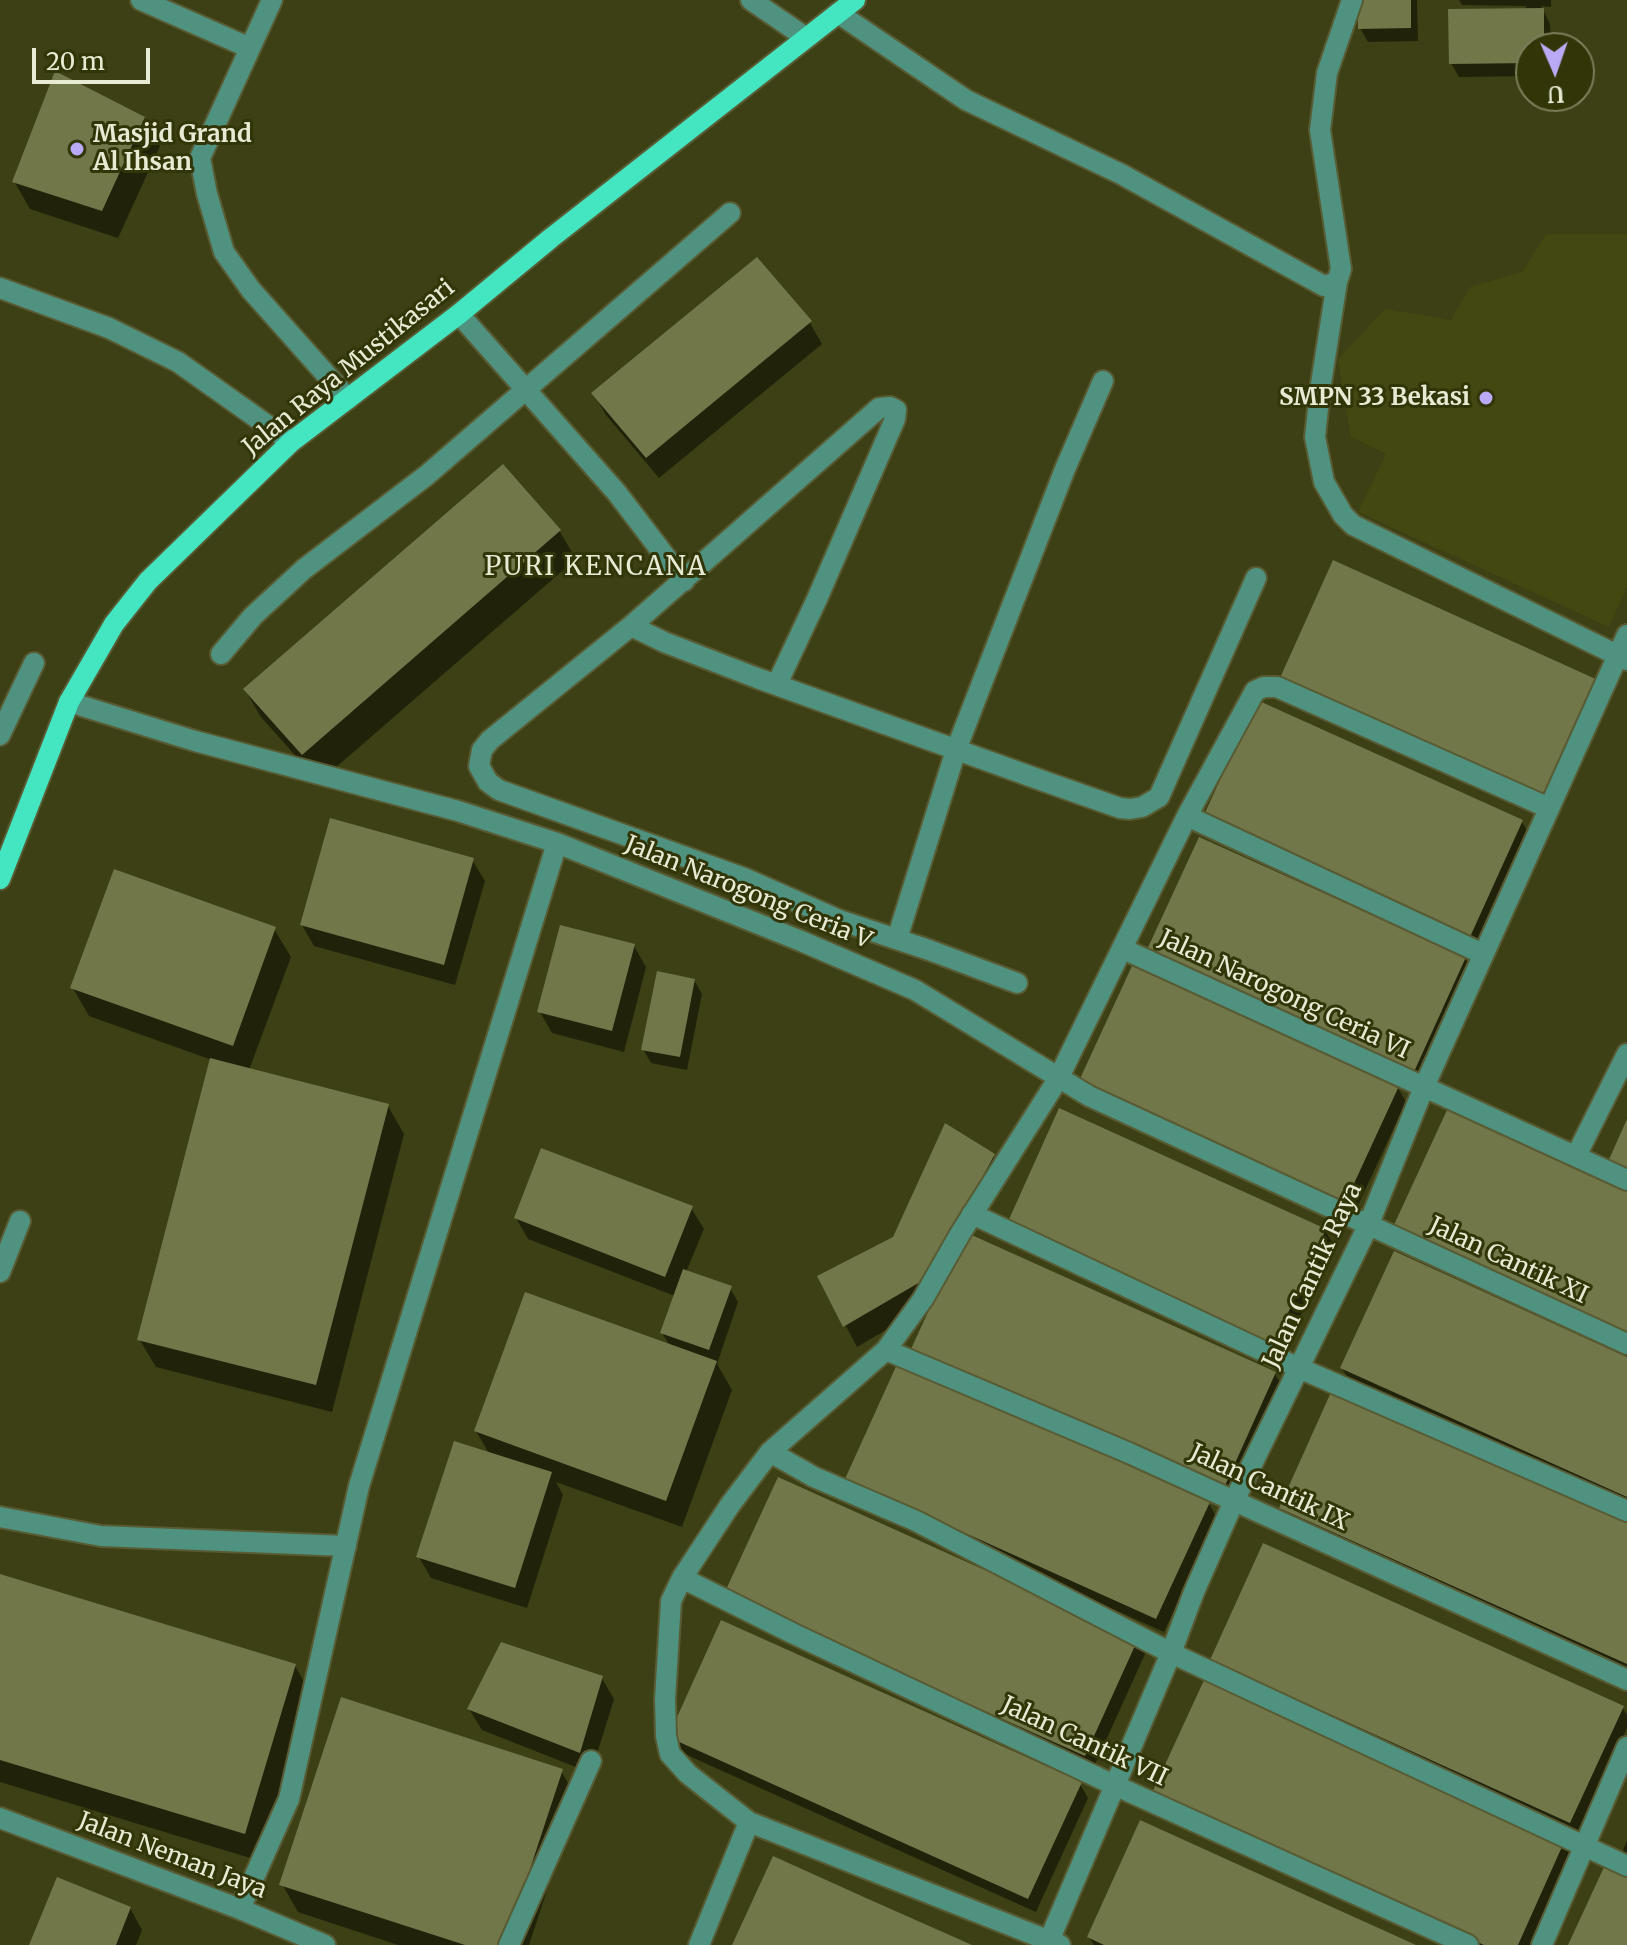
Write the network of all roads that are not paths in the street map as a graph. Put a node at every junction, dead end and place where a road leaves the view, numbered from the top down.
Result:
1 (141, 0) edge
2 (272, 0) edge
3 (751, 0) edge
4 (855, 0) edge
5 (1352, 0) edge
6 (838, 13) junction
7 (805, 37) junction
8 (250, 48) junction
9 (730, 213) dead end
10 (1337, 282) junction
11 (0, 288) edge
12 (459, 314) junction
13 (1103, 381) dead end
14 (525, 390) junction
15 (348, 399) junction
16 (291, 442) junction
17 (1256, 578) dead end
18 (684, 581) junction
19 (631, 626) junction
20 (1627, 635) edge
21 (221, 654) dead end
22 (1622, 658) edge
23 (34, 663) dead end
24 (777, 684) junction
25 (69, 702) junction
26 (0, 735) edge
27 (956, 750) junction
28 (1549, 808) junction
29 (1187, 816) junction
30 (557, 843) junction
31 (0, 879) edge
32 (897, 939) junction
33 (1123, 949) junction
34 (1483, 954) junction
35 (1017, 983) dead end
36 (1627, 1054) edge
37 (1058, 1079) junction
38 (1424, 1087) junction
39 (1576, 1156) junction
40 (1627, 1180) edge
41 (972, 1214) junction
42 (20, 1221) dead end
43 (1368, 1226) junction
44 (0, 1272) edge
45 (1627, 1344) edge
46 (886, 1350) junction
47 (1299, 1368) junction
48 (770, 1452) junction
49 (1234, 1501) junction
50 (1627, 1511) edge
51 (0, 1517) edge
52 (346, 1546) junction
53 (682, 1578) junction
54 (1171, 1653) junction
55 (1627, 1680) edge
56 (1627, 1747) edge
57 (591, 1761) dead end
58 (1114, 1785) junction
59 (0, 1818) edge
60 (749, 1822) junction
61 (1586, 1847) junction
62 (1627, 1866) edge
63 (240, 1909) junction
64 (1054, 1943) edge
65 (325, 1945) edge
66 (509, 1945) edge
67 (699, 1945) edge
68 (1468, 1945) edge
69 (1542, 1945) edge

1 - 8 street
2 - 8 street
3 - 7 street
4 - 6 main road, Jalan Raya Mustikasari
5 - 10 street
6 - 7 main road, Jalan Raya Mustikasari
6 - 10 street
7 - 12 main road, Jalan Raya Mustikasari
8 - 15 street
9 - 14 street
10 - 22 street
11 - 16 street
12 - 14 street
12 - 15 main road, Jalan Raya Mustikasari
13 - 27 street
14 - 18 street
14 - 21 street
15 - 16 main road, Jalan Raya Mustikasari
16 - 25 main road, Jalan Raya Mustikasari
17 - 27 street
18 - 19 street
18 - 24 street
19 - 24 street
19 - 32 street
20 - 22 street, Jalan Cantik Raya
22 - 28 street, Jalan Cantik Raya
23 - 26 street
24 - 27 street
25 - 30 street, Jalan Narogong Ceria V
25 - 31 main road, Jalan Raya Mustikasari
27 - 32 street
28 - 29 street
28 - 34 street, Jalan Cantik Raya
29 - 33 street
29 - 34 street
30 - 37 street, Jalan Narogong Ceria V
30 - 52 street
32 - 35 street
33 - 37 street
33 - 38 street, Jalan Narogong Ceria VI
34 - 38 street, Jalan Cantik Raya
36 - 39 street
37 - 41 street
37 - 43 street, Jalan Narogong Ceria V
38 - 39 street, Jalan Narogong Ceria VI
38 - 43 street, Jalan Cantik Raya
39 - 40 street, Jalan Narogong Ceria VI
41 - 46 street
41 - 47 street
42 - 44 street
43 - 45 street, Jalan Cantik XI
43 - 47 street, Jalan Cantik Raya
46 - 48 street
46 - 49 street, Jalan Cantik IX
47 - 49 street, Jalan Cantik Raya
47 - 50 street
48 - 53 street
48 - 54 street
49 - 54 street, Jalan Cantik Raya
49 - 55 street, Jalan Cantik IX
51 - 52 street
52 - 63 street
53 - 58 street, Jalan Cantik VII
53 - 60 street
54 - 58 street, Jalan Cantik Raya
54 - 61 street
56 - 61 street
57 - 66 street
58 - 64 street, Jalan Cantik Raya
58 - 68 street, Jalan Cantik VII
59 - 63 street, Jalan Neman Jaya
60 - 64 street
60 - 67 street
61 - 62 street
61 - 69 street
63 - 65 street, Jalan Neman Jaya

